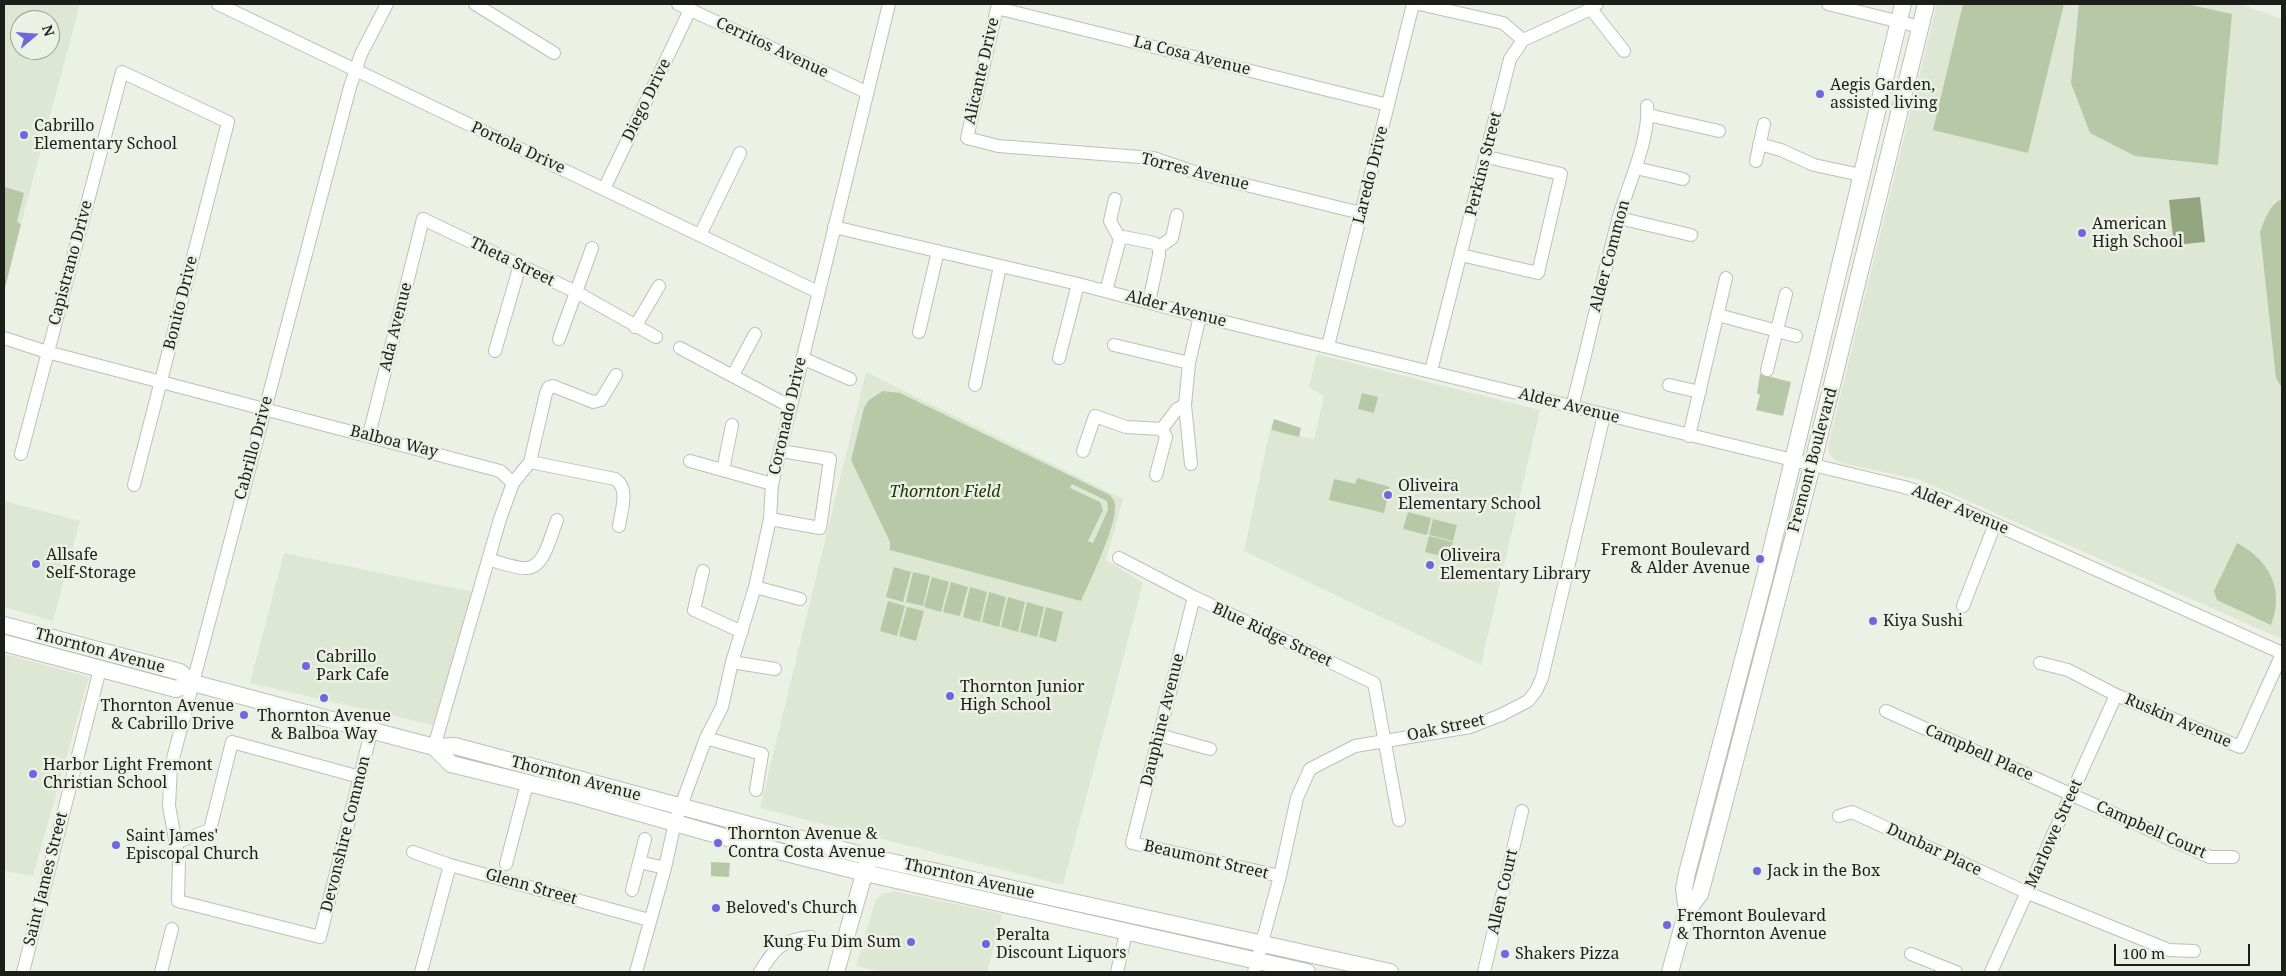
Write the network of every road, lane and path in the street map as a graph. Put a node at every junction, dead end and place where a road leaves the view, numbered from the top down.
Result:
1 (218, 4) edge
2 (387, 4) edge
3 (475, 4) edge
4 (889, 4) edge
5 (1413, 4) edge
6 (1419, 4) edge
7 (1828, 4) edge
8 (1903, 4) edge
9 (1926, 4) edge
10 (998, 6) edge
11 (1594, 6) edge
12 (684, 7) edge
13 (1899, 21) junction
14 (1920, 27) junction
15 (1523, 40) junction
16 (1624, 51) dead end
17 (554, 53) dead end
18 (355, 70) junction
19 (122, 72) joint
20 (866, 92) junction
21 (1388, 105) junction
22 (1764, 124) dead end
23 (1719, 132) dead end
24 (967, 138) joint
25 (1760, 144) junction
26 (740, 153) dead end
27 (1487, 156) junction
28 (1756, 161) dead end
29 (1636, 168) junction
30 (1861, 175) junction
31 (1683, 179) dead end
32 (604, 189) junction
33 (1115, 199) dead end
34 (1361, 213) junction
35 (1177, 215) dead end
36 (1618, 218) junction
37 (423, 219) joint
38 (834, 227) junction
39 (1691, 235) dead end
40 (700, 236) junction
41 (1120, 239) junction
42 (592, 248) dead end
43 (1158, 248) junction
44 (938, 251) junction
45 (1461, 255) junction
46 (520, 266) junction
47 (1000, 266) junction
48 (1726, 278) dead end
49 (1078, 284) junction
50 (658, 286) dead end
51 (1106, 291) junction
52 (576, 292) junction
53 (818, 292) junction
54 (1786, 294) dead end
55 (1149, 302) junction
56 (1718, 315) junction
57 (1200, 316) junction
58 (635, 327) junction
59 (1777, 331) junction
60 (919, 332) dead end
61 (755, 334) dead end
62 (1796, 336) dead end
63 (656, 337) dead end
64 (4, 338) edge
65 (559, 339) dead end
66 (1114, 345) dead end
67 (1328, 346) junction
68 (680, 348) dead end
69 (495, 351) dead end
70 (48, 352) junction
71 (802, 358) junction
72 (1059, 358) dead end
73 (1189, 364) junction
74 (1767, 370) dead end
75 (1431, 371) junction
76 (616, 375) dead end
77 (733, 375) junction
78 (850, 379) dead end
79 (161, 381) junction
80 (975, 385) dead end
81 (1668, 385) dead end
82 (1700, 392) junction
83 (1185, 405) junction
84 (791, 407) junction
85 (1572, 407) junction
86 (264, 410) junction
87 (1604, 415) junction
88 (732, 425) dead end
89 (1162, 429) junction
90 (369, 435) junction
91 (1689, 436) junction
92 (781, 451) junction
93 (1083, 452) dead end
94 (21, 454) dead end
95 (1792, 460) junction
96 (690, 461) dead end
97 (530, 462) junction
98 (1191, 464) dead end
99 (1812, 466) junction
100 (722, 470) junction
101 (1156, 475) dead end
102 (513, 484) junction
103 (772, 484) junction
104 (134, 485) dead end
105 (770, 519) junction
106 (557, 520) dead end
107 (1995, 524) junction
108 (619, 526) dead end
109 (1119, 558) dead end
110 (488, 560) junction
111 (703, 571) dead end
112 (755, 587) junction
113 (1194, 598) junction
114 (800, 599) dead end
115 (1963, 606) dead end
116 (4, 625) edge
117 (742, 632) junction
118 (4, 643) edge
119 (2282, 653) edge
120 (732, 662) junction
121 (2040, 663) dead end
122 (100, 669) junction
123 (776, 669) dead end
124 (193, 683) junction
125 (2116, 695) junction
126 (1886, 711) dead end
127 (371, 732) junction
128 (1159, 734) junction
129 (706, 738) junction
130 (1385, 741) junction
131 (434, 748) junction
132 (1210, 749) dead end
133 (360, 777) junction
134 (527, 784) junction
135 (756, 790) dead end
136 (2072, 795) junction
137 (680, 806) junction
138 (1522, 811) dead end
139 (1839, 816) dead end
140 (1399, 820) dead end
141 (674, 822) junction
142 (644, 840) dead end
143 (177, 842) junction
144 (1132, 843) joint
145 (413, 852) dead end
146 (869, 857) junction
147 (2233, 857) dead end
148 (639, 862) junction
149 (506, 864) dead end
150 (450, 865) junction
151 (665, 868) junction
152 (864, 874) junction
153 (1280, 876) junction
154 (632, 890) dead end
155 (2028, 893) junction
156 (178, 901) joint
157 (1687, 911) junction
158 (649, 920) junction
159 (172, 929) dead end
160 (1126, 933) junction
161 (811, 937) dead end
162 (1263, 944) junction
163 (2194, 951) dead end
164 (1911, 954) dead end
165 (1255, 967) edge
166 (23, 972) edge
167 (161, 972) edge
168 (421, 972) edge
169 (636, 972) edge
170 (760, 972) edge
171 (836, 972) edge
172 (1117, 972) edge
173 (1307, 972) edge
174 (1390, 972) edge
175 (1484, 972) edge
176 (1670, 972) edge
177 (1956, 972) edge
178 (1991, 972) edge

1 - 18 street, Portola Drive
2 - 18 street, Cabrillo Drive
3 - 17 street
4 - 20 street, Coronado Drive
5 - 21 street, Laredo Drive
6 - 15 street
7 - 13 street
8 - 13 main road, Fremont Boulevard
9 - 14 main road, Fremont Boulevard
10 - 21 street, La Cosa Avenue
10 - 24 street, Alicante Drive
11 - 15 street
11 - 16 street
12 - 20 street, Cerritos Avenue
12 - 32 street, Diego Drive
13 - 14 street
13 - 30 main road, Fremont Boulevard
14 - 99 main road, Fremont Boulevard
15 - 27 street, Perkins Street
18 - 32 street, Portola Drive
18 - 86 street, Cabrillo Drive
19 - 70 street, Capistrano Drive
19 - 79 street, Bonito Drive
20 - 38 street, Coronado Drive
21 - 34 street, Laredo Drive
22 - 25 street
23 - 29 street, Alder Common
24 - 34 street, Torres Avenue
25 - 28 street
25 - 30 street
26 - 40 street
27 - 45 street, Perkins Street
27 - 45 street
29 - 31 street
29 - 36 street, Alder Common
30 - 95 main road, Fremont Boulevard
32 - 40 street, Portola Drive
33 - 41 street
34 - 67 street, Laredo Drive
35 - 43 street
36 - 39 street
36 - 85 street, Alder Common
37 - 46 street, Theta Street
37 - 90 street, Ada Avenue
38 - 44 street, Alder Avenue
38 - 53 street, Coronado Drive
40 - 53 street, Portola Drive
41 - 43 street
41 - 51 street
42 - 52 street
43 - 55 street
44 - 47 street, Alder Avenue
44 - 60 street
45 - 75 street, Perkins Street
46 - 52 street, Theta Street
46 - 69 street
47 - 49 street, Alder Avenue
47 - 80 street
48 - 56 street
49 - 51 street, Alder Avenue
49 - 72 street
50 - 58 street
51 - 55 street, Alder Avenue
52 - 58 street, Theta Street
52 - 65 street
53 - 71 street, Coronado Drive
54 - 59 street
55 - 57 street, Alder Avenue
56 - 59 street
56 - 82 street
57 - 67 street, Alder Avenue
57 - 73 street
58 - 63 street, Theta Street
59 - 62 street
59 - 74 street
61 - 77 street
64 - 70 street, Balboa Way
66 - 73 street
67 - 75 street, Alder Avenue
68 - 77 street
70 - 79 street, Balboa Way
70 - 94 street, Capistrano Drive
71 - 78 street
71 - 84 street, Coronado Drive
73 - 83 street
75 - 85 street, Alder Avenue
76 - 97 street
77 - 84 street
79 - 86 street, Balboa Way
79 - 104 street, Bonito Drive
81 - 82 street
82 - 91 street
83 - 89 street
83 - 98 street
84 - 92 street, Coronado Drive
85 - 87 street, Alder Avenue
86 - 90 street, Balboa Way
86 - 124 street, Cabrillo Drive
87 - 91 street, Alder Avenue
87 - 130 street, Oak Street
88 - 100 street
89 - 93 street
89 - 101 street
90 - 102 street, Balboa Way
91 - 95 street, Alder Avenue
92 - 103 street, Coronado Drive
92 - 105 street
95 - 99 street, Alder Avenue
95 - 157 main road, Fremont Boulevard
96 - 100 street
97 - 102 street
97 - 108 street
99 - 107 street, Alder Avenue
99 - 157 main road, Fremont Boulevard
100 - 103 street
102 - 110 street
103 - 105 street, Coronado Drive
105 - 112 street, Coronado Drive
106 - 110 street
107 - 115 street
107 - 119 street, Alder Avenue
109 - 113 street, Blue Ridge Street
110 - 131 street
111 - 117 street
112 - 114 street
112 - 117 street, Coronado Drive
113 - 128 street, Dauphine Avenue
113 - 130 street, Blue Ridge Street
116 - 124 main road, Thornton Avenue
117 - 120 street, Coronado Drive
118 - 122 main road, Thornton Avenue
119 - 125 street, Ruskin Avenue
120 - 123 street
120 - 129 street, Coronado Drive
121 - 125 street, Ruskin Avenue
122 - 124 main road, Thornton Avenue
122 - 166 street, Saint James Street
124 - 127 main road, Thornton Avenue
124 - 143 street, Cabrillo Drive
125 - 136 street, Marlowe Street
126 - 136 street, Campbell Place
127 - 131 main road, Thornton Avenue
127 - 133 street, Devonshire Common
128 - 132 street
128 - 144 street, Dauphine Avenue
129 - 135 street
129 - 137 street, Coronado Drive
130 - 140 street
130 - 153 street, Oak Street
131 - 134 main road, Thornton Avenue
131 - 137 main road, Thornton Avenue
133 - 143 street
133 - 156 street, Devonshire Common
134 - 141 main road, Thornton Avenue
134 - 149 street
136 - 147 street, Campbell Court
136 - 155 street, Marlowe Street
137 - 141 street, Coronado Drive
137 - 146 main road, Thornton Avenue
138 - 175 street, Allen Court
139 - 155 street, Dunbar Place
141 - 151 street, Coronado Drive
141 - 152 main road, Thornton Avenue
142 - 148 street
143 - 156 street, Cabrillo Drive
144 - 153 street, Beaumont Street
145 - 150 street, Glenn Street
146 - 152 main road
146 - 162 main road, Thornton Avenue
148 - 151 street
148 - 154 street
150 - 158 street, Glenn Street
150 - 168 street
151 - 158 street, Coronado Drive
152 - 160 main road, Thornton Avenue
152 - 171 main road
153 - 162 street, Oak Street
155 - 163 street, Dunbar Place
155 - 178 street, Marlowe Street
157 - 176 main road, Fremont Boulevard
158 - 169 street, Coronado Drive
159 - 167 street
160 - 165 main road, Thornton Avenue
160 - 172 street
161 - 170 street
162 - 165 street, Oak Street
162 - 174 main road, Thornton Avenue
164 - 177 street
165 - 173 main road, Thornton Avenue

